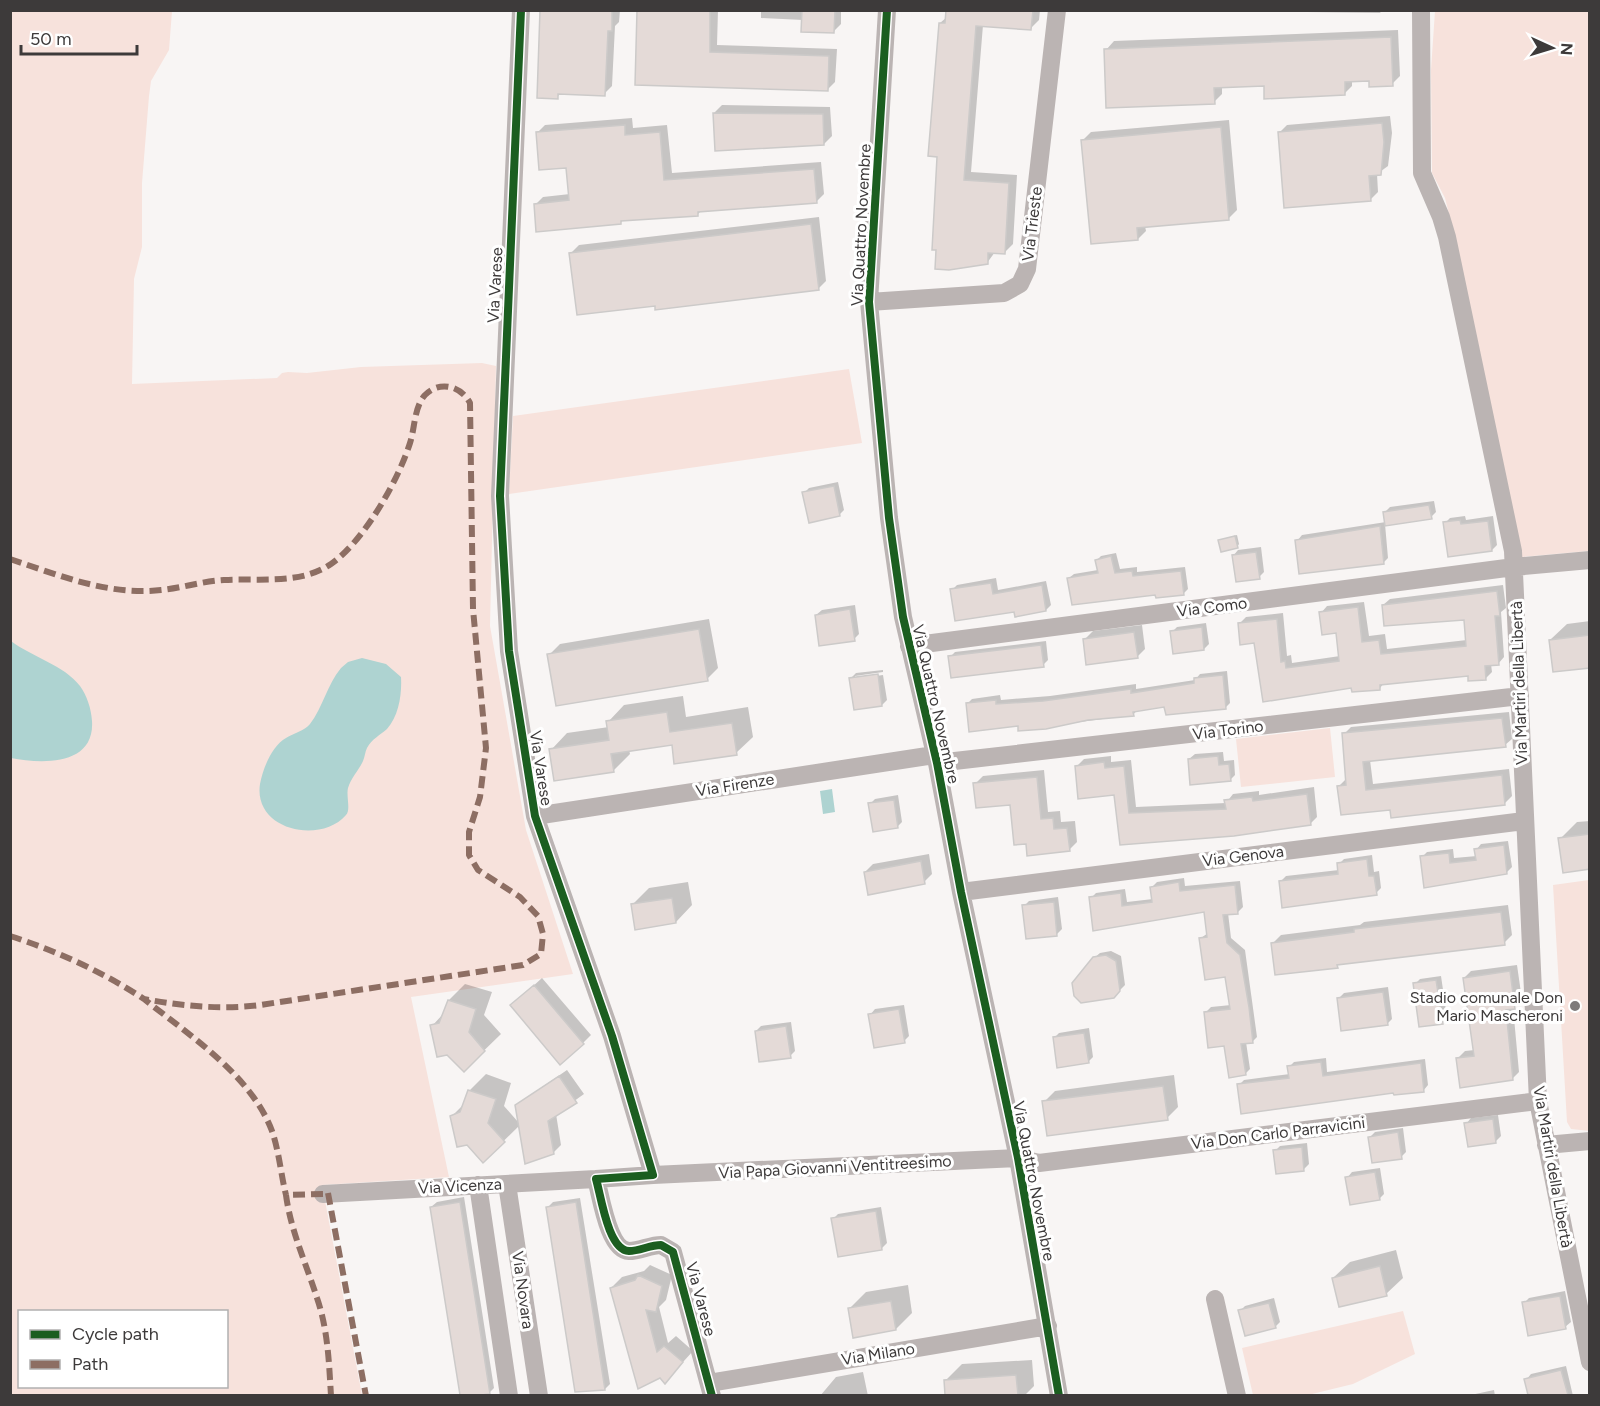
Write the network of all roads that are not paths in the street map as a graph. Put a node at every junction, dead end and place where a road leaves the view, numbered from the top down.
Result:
1 (521, 10) edge
2 (887, 10) edge
3 (1057, 10) edge
4 (1421, 10) edge
5 (869, 302) junction
6 (1590, 560) edge
7 (1514, 567) junction
8 (909, 646) junction
9 (1520, 696) junction
10 (936, 759) junction
11 (535, 816) junction
12 (1524, 820) junction
13 (961, 892) junction
14 (1538, 1101) junction
15 (1590, 1141) edge
16 (1546, 1145) junction
17 (1018, 1158) junction
18 (653, 1175) junction
19 (596, 1179) junction
20 (507, 1184) junction
21 (478, 1185) junction
22 (323, 1194) dead end
23 (1215, 1299) dead end
24 (1048, 1326) junction
25 (1590, 1362) edge
26 (710, 1389) edge
27 (509, 1395) edge
28 (539, 1395) edge
29 (1059, 1395) edge
30 (1236, 1395) edge

1 - 11 street, Via Varese
2 - 5 street, Via Quattro Novembre
3 - 5 street, Via Trieste
4 - 7 street, Via Martiri della Libertà
5 - 8 street, Via Quattro Novembre
6 - 7 street, Via Como
7 - 8 street, Via Como
7 - 9 street, Via Martiri della Libertà
8 - 10 street, Via Quattro Novembre
9 - 10 street, Via Torino
9 - 12 street, Via Martiri della Libertà
10 - 11 street, Via Firenze
10 - 13 street, Via Quattro Novembre
11 - 18 street, Via Varese
12 - 13 street, Via Genova
12 - 14 street, Via Martiri della Libertà
13 - 17 street, Via Quattro Novembre
14 - 16 street, Via Martiri della Libertà
14 - 17 street, Via Don Carlo Parravicini
15 - 16 street
16 - 25 street, Via Martiri della Libertà
17 - 18 street, Via Papa Giovanni Ventitreesimo
17 - 24 street, Via Quattro Novembre
18 - 19 street
19 - 20 street, Via Vicenza
19 - 26 street, Via Varese
20 - 21 street, Via Vicenza
20 - 28 street, Via Novara
21 - 22 street, Via Vicenza
21 - 27 street, Via Novara
23 - 30 street
24 - 26 street, Via Milano
24 - 29 street, Via Quattro Novembre

